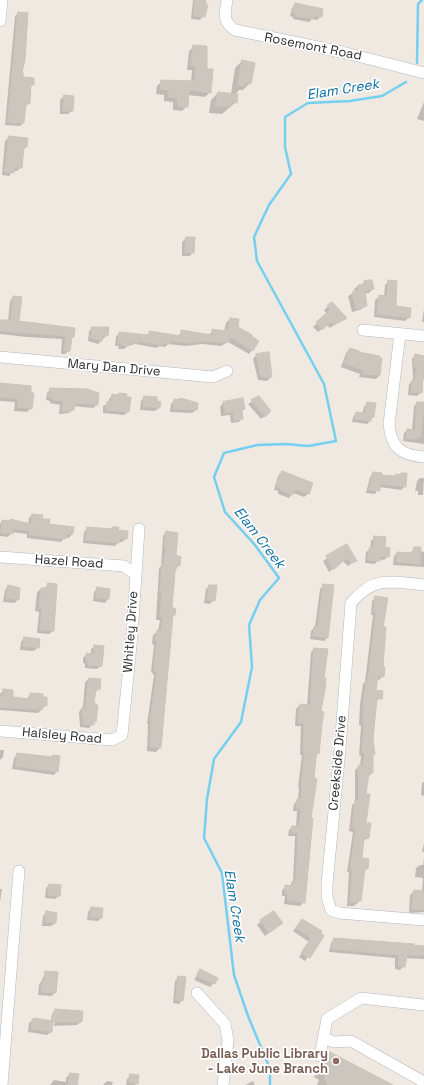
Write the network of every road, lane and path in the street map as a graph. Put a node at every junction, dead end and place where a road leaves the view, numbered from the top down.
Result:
1 (2, 0) edge
2 (227, 0) edge
3 (0, 21) edge
4 (424, 73) edge
5 (362, 330) dead end
6 (400, 334) junction
7 (424, 336) edge
8 (0, 357) edge
9 (227, 371) dead end
10 (424, 457) edge
11 (139, 529) dead end
12 (0, 557) edge
13 (135, 574) junction
14 (424, 585) edge
15 (0, 731) edge
16 (122, 735) joint
17 (19, 871) dead end
18 (424, 920) edge
19 (197, 993) dead end
20 (424, 1005) edge
21 (324, 1037) junction
22 (320, 1056) dead end
23 (424, 1082) edge
24 (2, 1085) edge
25 (223, 1085) edge

1 - 3 street
2 - 4 street, Rosemont Road
5 - 6 street
6 - 7 street
6 - 10 street
8 - 9 street, Mary Dan Drive
11 - 13 street, Whitley Drive
12 - 13 street, Hazel Road
13 - 16 street, Whitley Drive
14 - 18 street, Creekside Drive
15 - 16 street, Halsley Road
17 - 24 street
19 - 25 street
20 - 21 street
21 - 22 street
21 - 23 street

